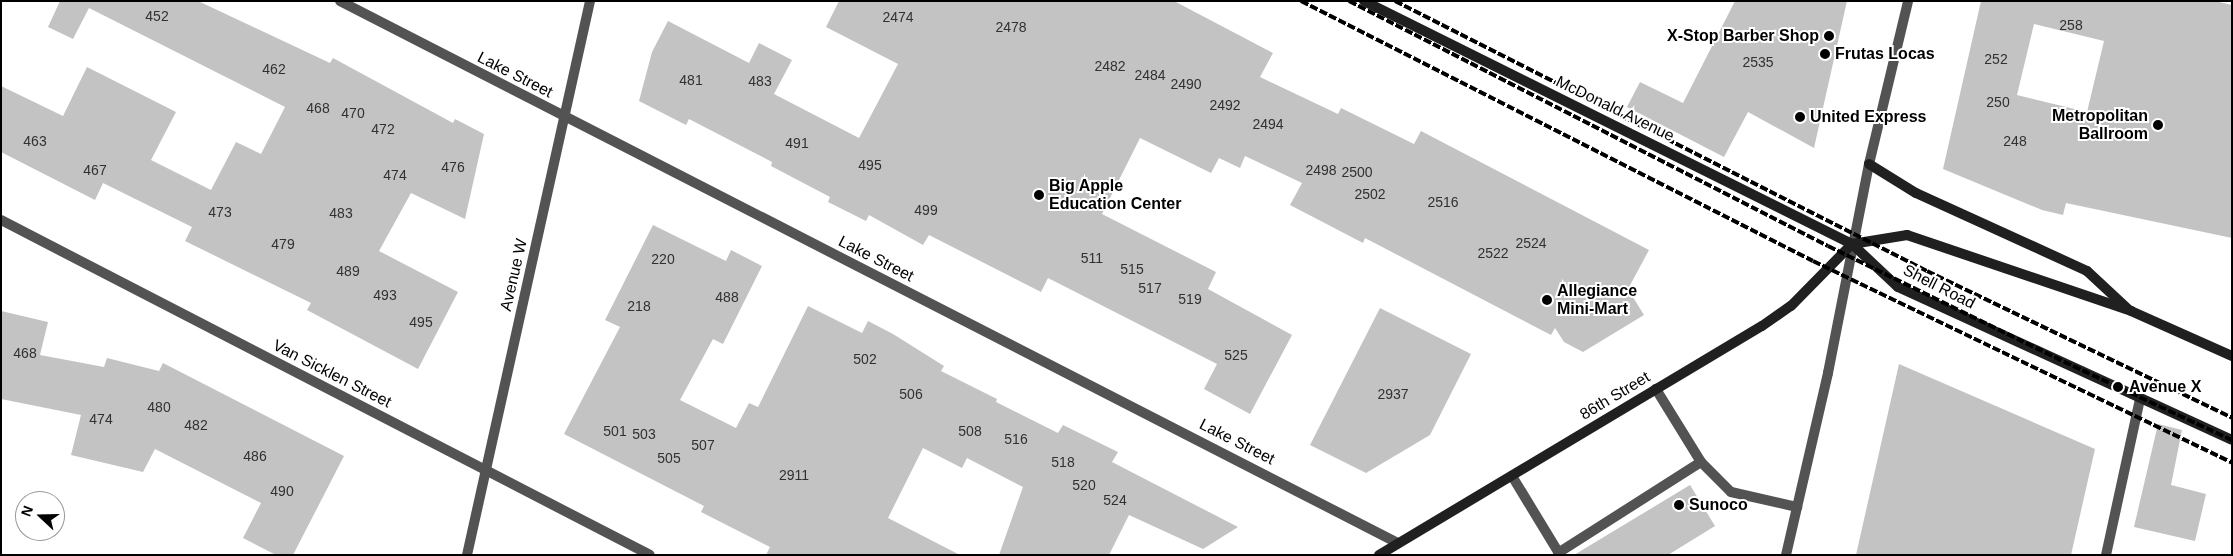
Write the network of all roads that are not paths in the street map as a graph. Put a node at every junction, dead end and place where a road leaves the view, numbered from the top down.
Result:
1 (340, 1) edge
2 (590, 1) edge
3 (1364, 1) edge
4 (1908, 1) edge
5 (564, 116) junction
6 (1869, 164) junction
7 (1, 220) edge
8 (1852, 244) junction
9 (2131, 312) junction
10 (2232, 356) edge
11 (1656, 389) junction
12 (2140, 399) junction
13 (2232, 440) edge
14 (1702, 462) junction
15 (486, 470) junction
16 (1512, 476) junction
17 (1797, 507) junction
18 (1398, 544) junction
19 (1559, 554) edge
20 (467, 555) edge
21 (650, 555) edge
22 (1379, 555) edge
23 (1786, 555) edge
24 (2106, 555) edge

1 - 5 street, Lake Street
2 - 5 street, Avenue W
3 - 8 main road, McDonald Avenue
4 - 6 street
5 - 15 street, Avenue W
5 - 18 street, Lake Street
6 - 8 street
6 - 9 main road, Shell Road
7 - 15 street, Van Sicklen Street
8 - 9 main road, Shell Road
8 - 11 main road, 86th Street
8 - 12 main road, Shell Road
8 - 17 street
9 - 10 main road, Shell Road
11 - 14 street
11 - 16 main road, 86th Street
12 - 13 main road, Shell Road
12 - 24 street
14 - 17 street
14 - 19 street
15 - 20 street, Avenue W
15 - 21 street, Van Sicklen Street
16 - 18 main road, 86th Street
16 - 19 street
17 - 23 street
18 - 22 main road, 86th Street

